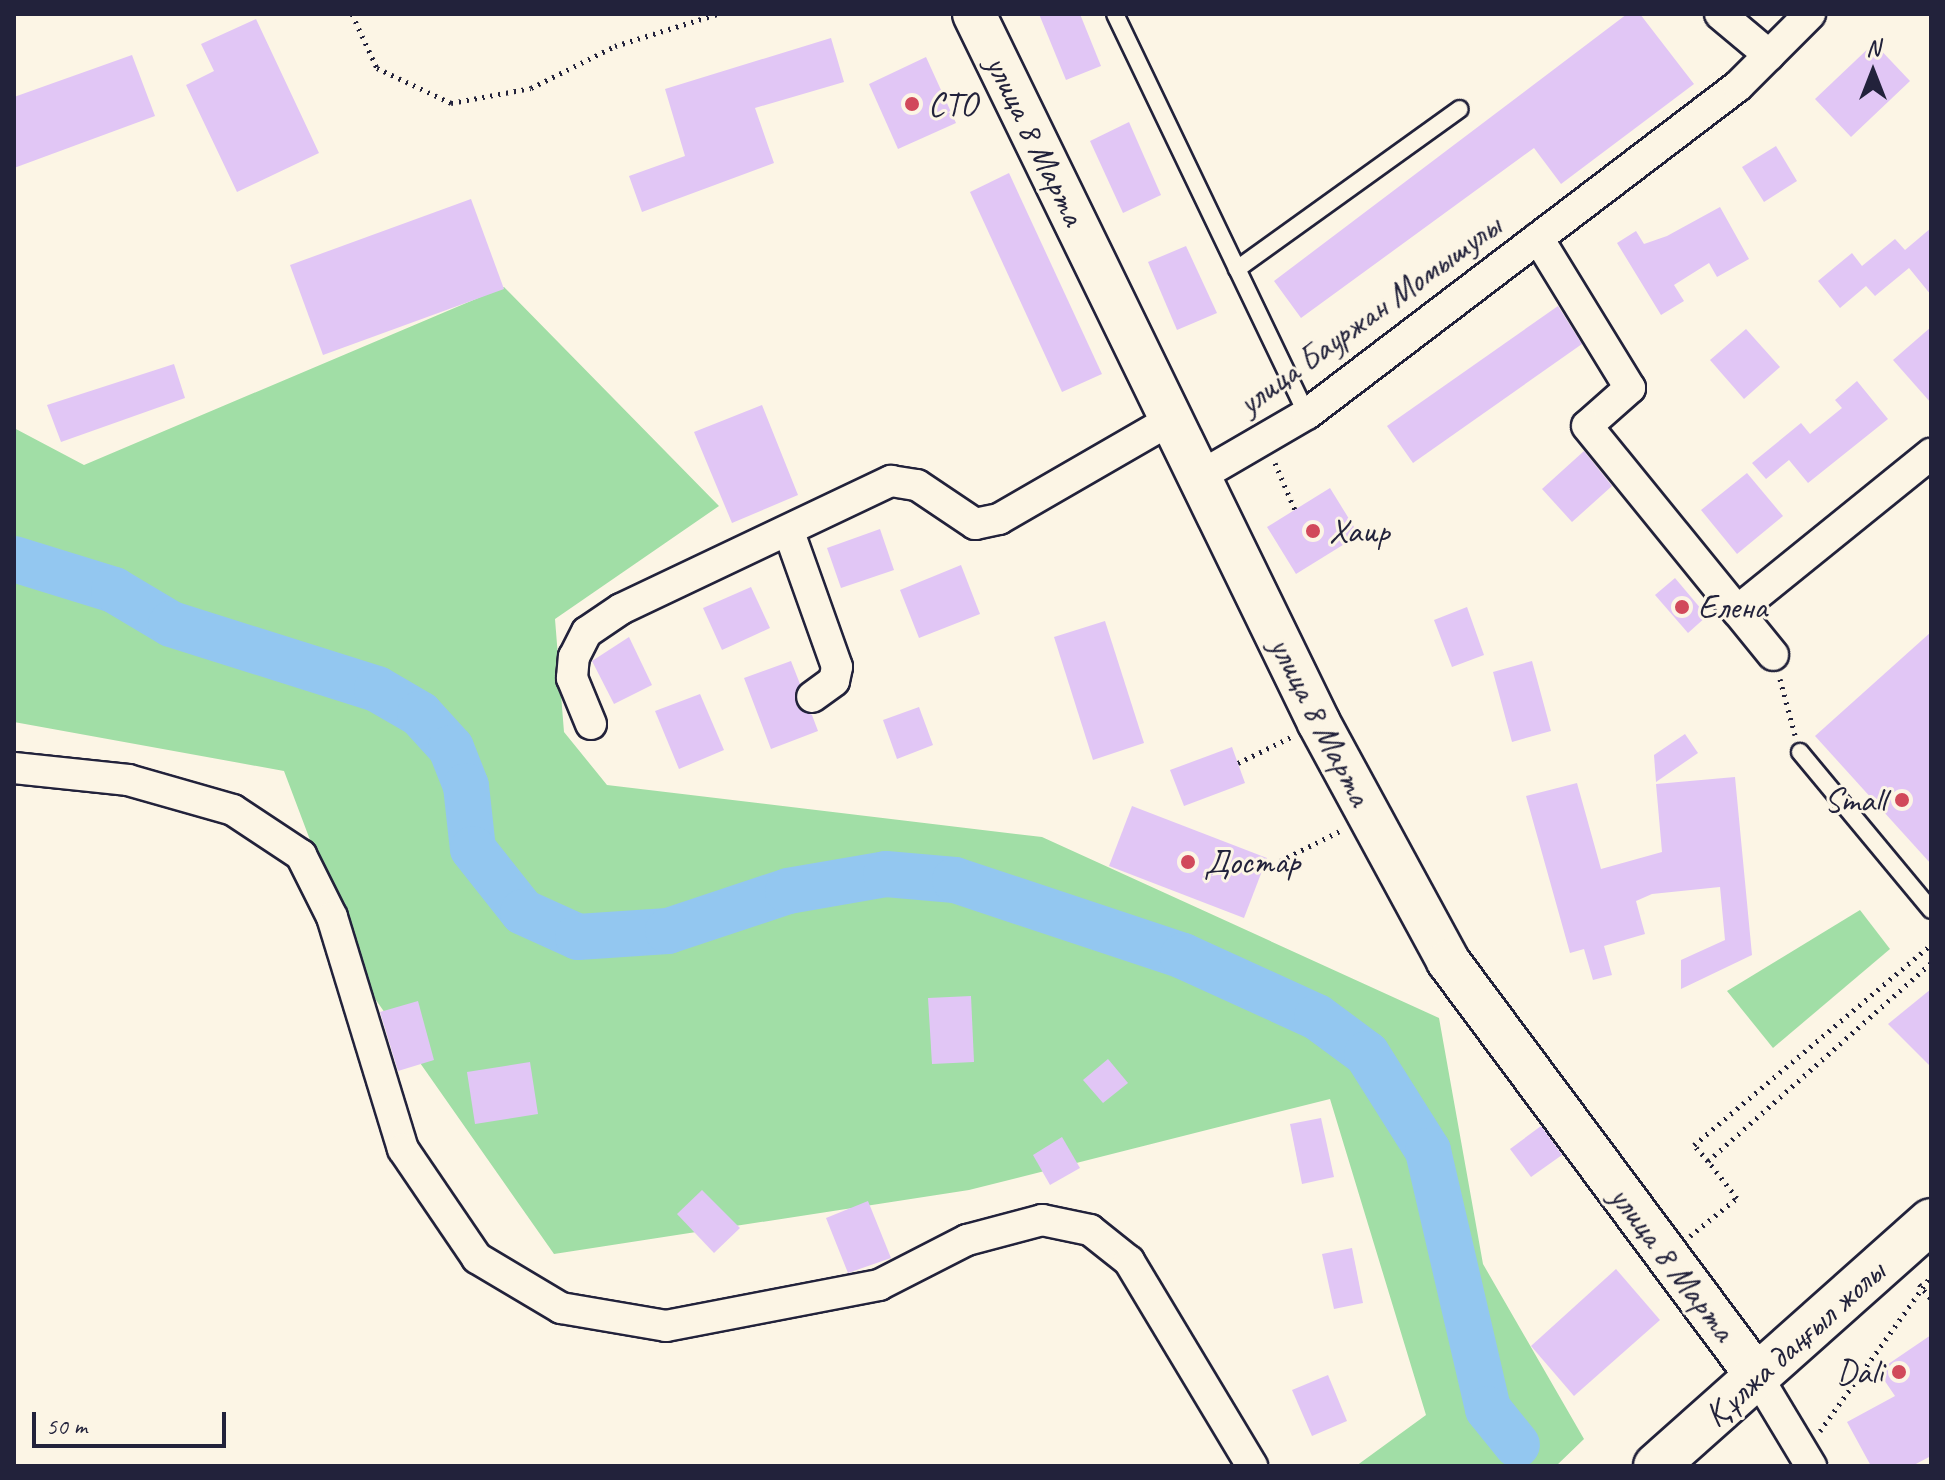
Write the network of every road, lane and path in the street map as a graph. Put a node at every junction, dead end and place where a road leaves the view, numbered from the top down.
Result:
1 (352, 14) edge
2 (717, 14) edge
3 (974, 14) edge
4 (1115, 14) edge
5 (1720, 14) edge
6 (1810, 14) edge
7 (1769, 55) junction
8 (1460, 109) dead end
9 (1538, 238) junction
10 (1237, 269) junction
11 (1307, 414) junction
12 (1174, 418) junction
13 (1264, 439) junction
14 (1931, 454) edge
15 (1202, 475) junction
16 (1295, 510) dead end
17 (789, 532) junction
18 (1737, 611) junction
19 (1773, 655) joint
20 (812, 697) dead end
21 (1319, 723) junction
22 (591, 724) dead end
23 (1800, 752) joint
24 (1238, 763) dead end
25 (14, 768) edge
26 (1370, 816) junction
27 (1280, 861) dead end
28 (1931, 910) edge
29 (1931, 945) edge
30 (1931, 963) edge
31 (1708, 1161) junction
32 (1931, 1221) edge
33 (1692, 1234) dead end
34 (1931, 1276) edge
35 (1757, 1376) junction
36 (1802, 1461) edge
37 (1252, 1466) edge
38 (1656, 1466) edge

1 - 2 path
3 - 12 street, улица 8 Марта
4 - 10 lane
5 - 7 street
6 - 7 street, улица Бауржан Момышулы
7 - 9 street, улица Бауржан Момышулы
8 - 10 lane
9 - 11 street, улица Бауржан Момышулы
9 - 18 street, улица Бауржан Момышулы
10 - 11 lane
11 - 13 street, улица Бауржан Момышулы
12 - 15 street, улица 8 Марта
12 - 17 street
13 - 15 street, улица Бауржан Момышулы
13 - 16 path
14 - 18 street
15 - 21 street, улица 8 Марта
17 - 20 street
17 - 22 street
18 - 19 street, улица Бауржан Момышулы
19 - 23 path
21 - 24 path
21 - 26 street, улица 8 Марта
23 - 28 lane
25 - 37 street
26 - 27 path
26 - 35 street, улица 8 Марта
29 - 31 path
30 - 31 path
31 - 33 path
32 - 35 main road, Құлжа даңғыл жолы
34 - 36 path
35 - 36 street
35 - 38 main road, Құлжа даңғыл жолы

